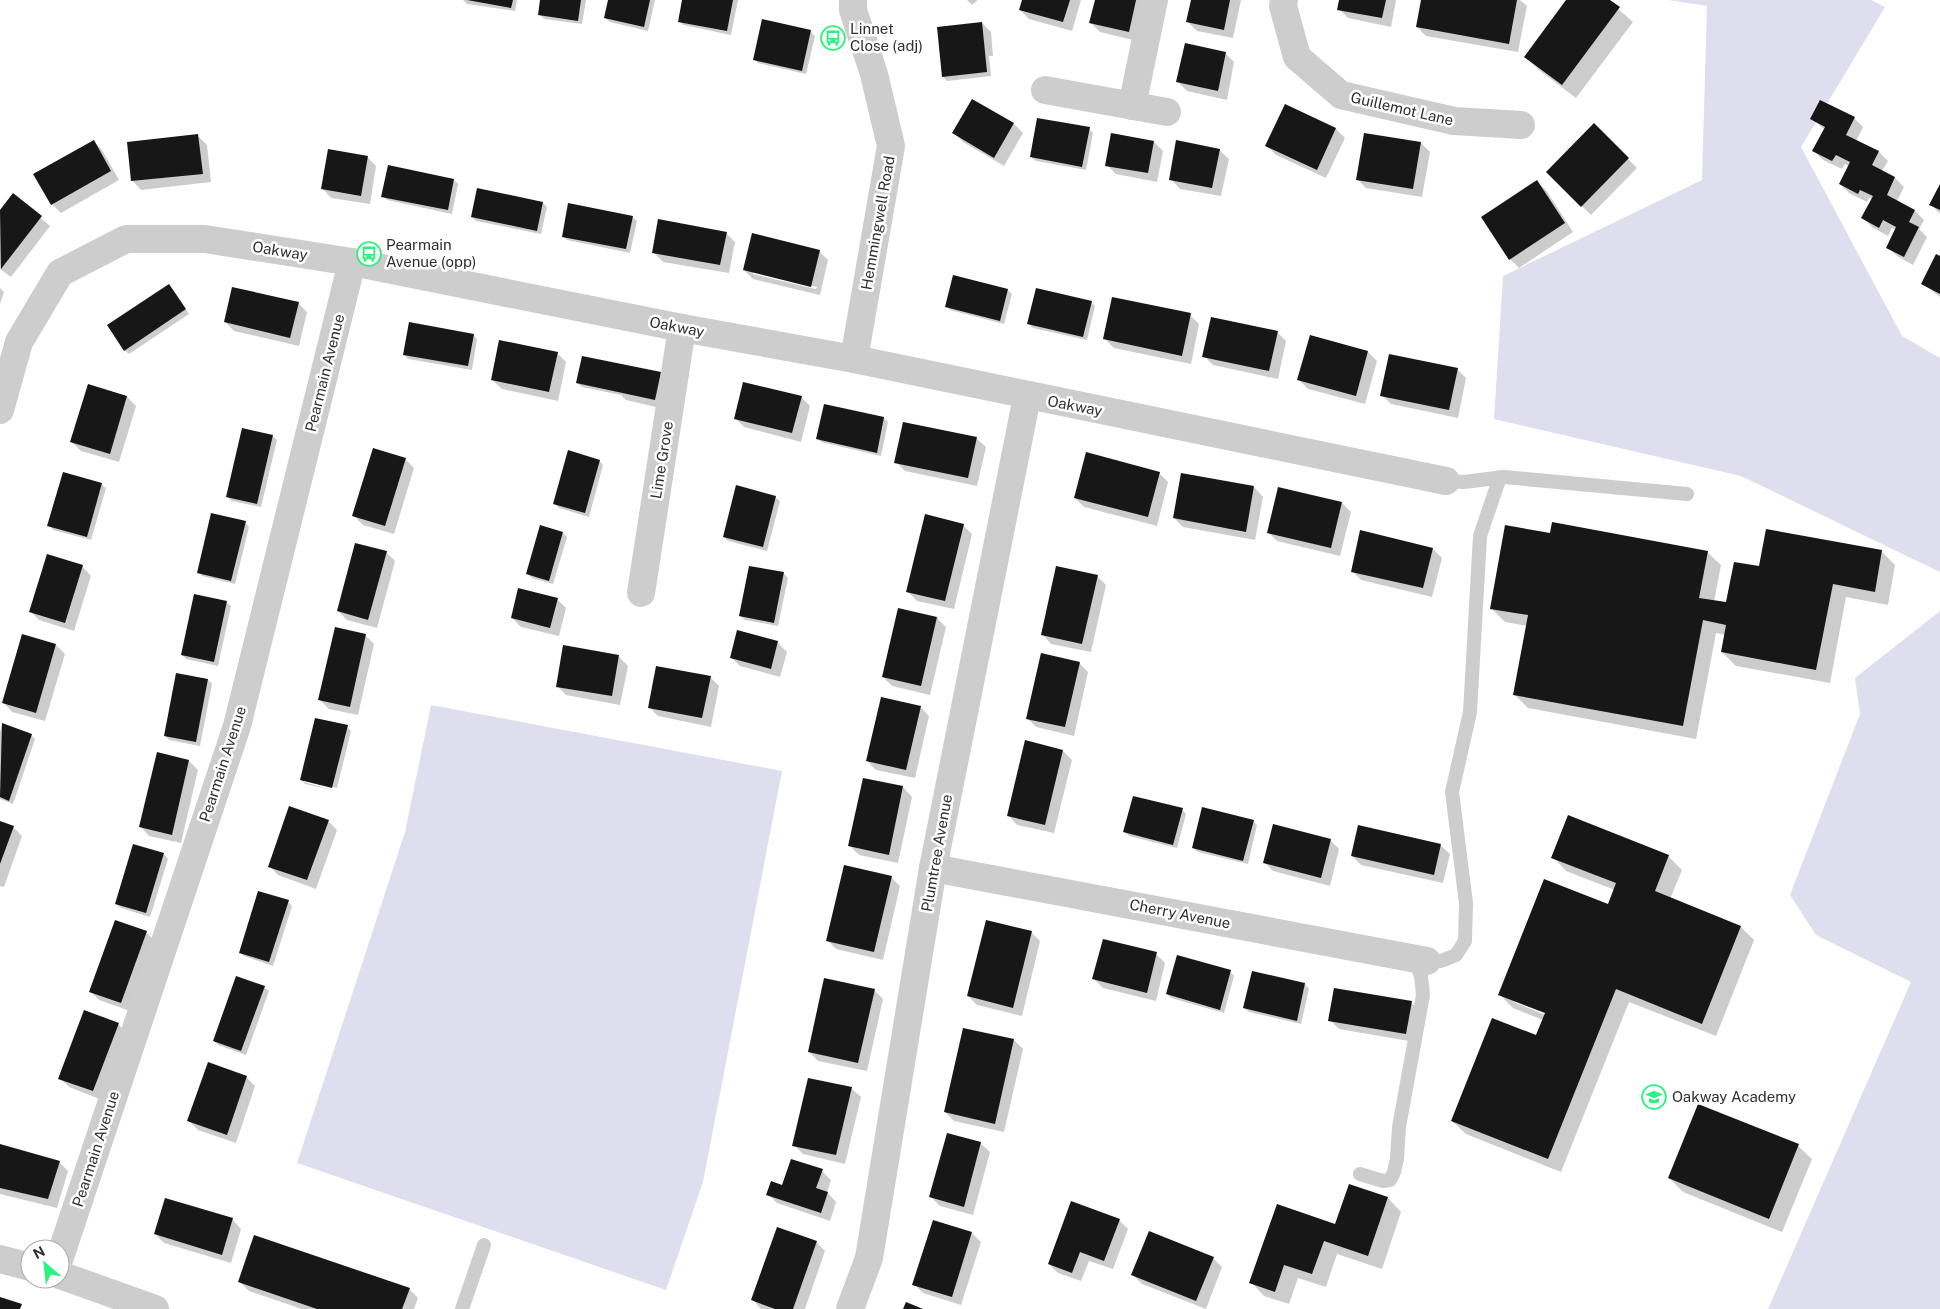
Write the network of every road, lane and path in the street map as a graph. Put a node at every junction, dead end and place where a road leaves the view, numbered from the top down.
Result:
1 (853, 0) edge
2 (1154, 0) edge
3 (1284, 0) edge
4 (1045, 90) dead end
5 (1132, 106) junction
6 (1167, 112) dead end
7 (1521, 125) dead end
8 (352, 262) junction
9 (682, 328) junction
10 (854, 360) junction
11 (1027, 397) junction
12 (0, 410) edge
13 (1500, 477) junction
14 (1446, 481) joint
15 (1687, 494) dead end
16 (641, 592) dead end
17 (933, 868) junction
18 (1420, 959) junction
19 (1360, 1174) dead end
20 (66, 1239) edge
21 (484, 1245) dead end
22 (0, 1259) edge
23 (20, 1264) edge
24 (70, 1279) edge
25 (156, 1309) edge
26 (462, 1309) edge
27 (850, 1309) edge

1 - 10 street, Hemmingwell Road
2 - 5 street
3 - 7 street, Guillemot Lane
4 - 5 street
5 - 6 street
8 - 9 street, Oakway
8 - 12 street, Oakway
8 - 20 street, Pearmain Avenue
9 - 10 street, Oakway
9 - 16 street, Lime Grove
10 - 11 street, Oakway
11 - 14 street, Oakway
11 - 17 street, Plumtree Avenue
13 - 14 lane
13 - 15 lane
13 - 18 lane
17 - 18 street, Cherry Avenue
17 - 27 street, Plumtree Avenue
18 - 19 lane
21 - 26 lane
22 - 23 street
24 - 25 street

